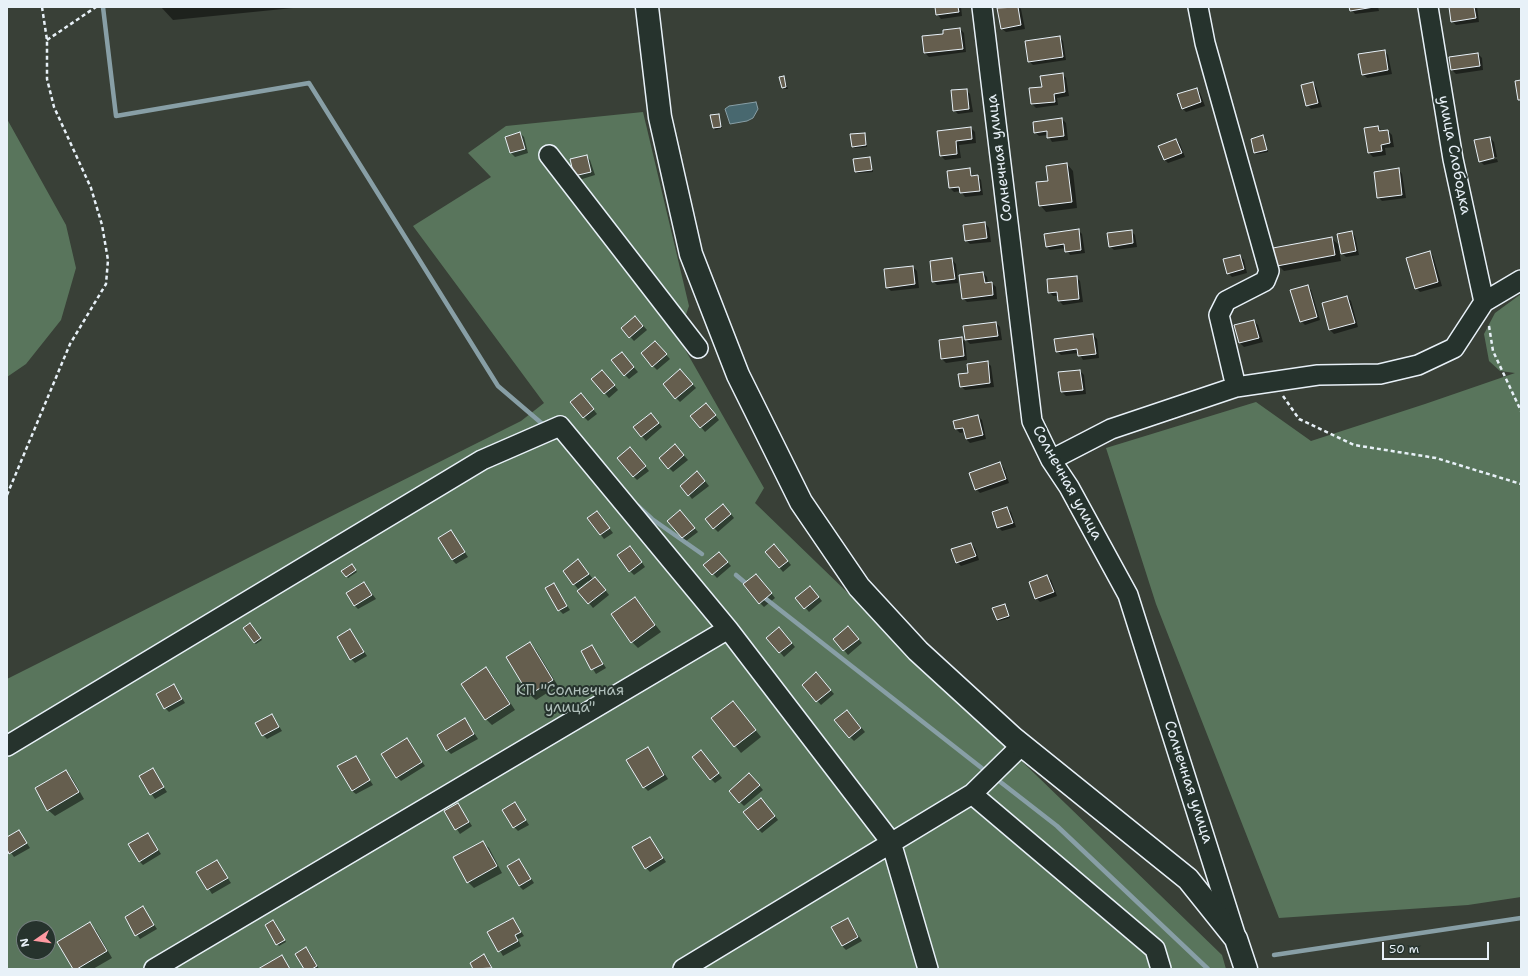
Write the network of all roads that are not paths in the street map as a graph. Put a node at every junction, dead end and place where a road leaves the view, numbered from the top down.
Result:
1 (647, 7) edge
2 (982, 7) edge
3 (1198, 7) edge
4 (1428, 7) edge
5 (549, 155) dead end
6 (1521, 280) edge
7 (1484, 302) junction
8 (698, 348) dead end
9 (1236, 387) junction
10 (1051, 460) junction
11 (728, 629) junction
12 (1022, 745) junction
13 (7, 746) edge
14 (972, 794) junction
15 (891, 842) junction
16 (1216, 869) junction
17 (1188, 879) junction
18 (1236, 939) junction
19 (690, 967) edge
20 (154, 969) edge
21 (928, 969) edge
22 (1161, 969) edge
23 (1246, 969) edge

1 - 12 main road
2 - 10 street, Солнечная улица
3 - 9 street
4 - 7 street, улица Слободка
5 - 8 street
6 - 7 street
7 - 9 street
9 - 10 street
10 - 16 street, Солнечная улица
11 - 13 street
11 - 15 street
11 - 20 street
12 - 14 street
12 - 17 main road
14 - 15 street
14 - 22 street
15 - 19 street
15 - 21 street
16 - 17 street
16 - 18 street, Солнечная улица
17 - 18 main road
18 - 23 main road

